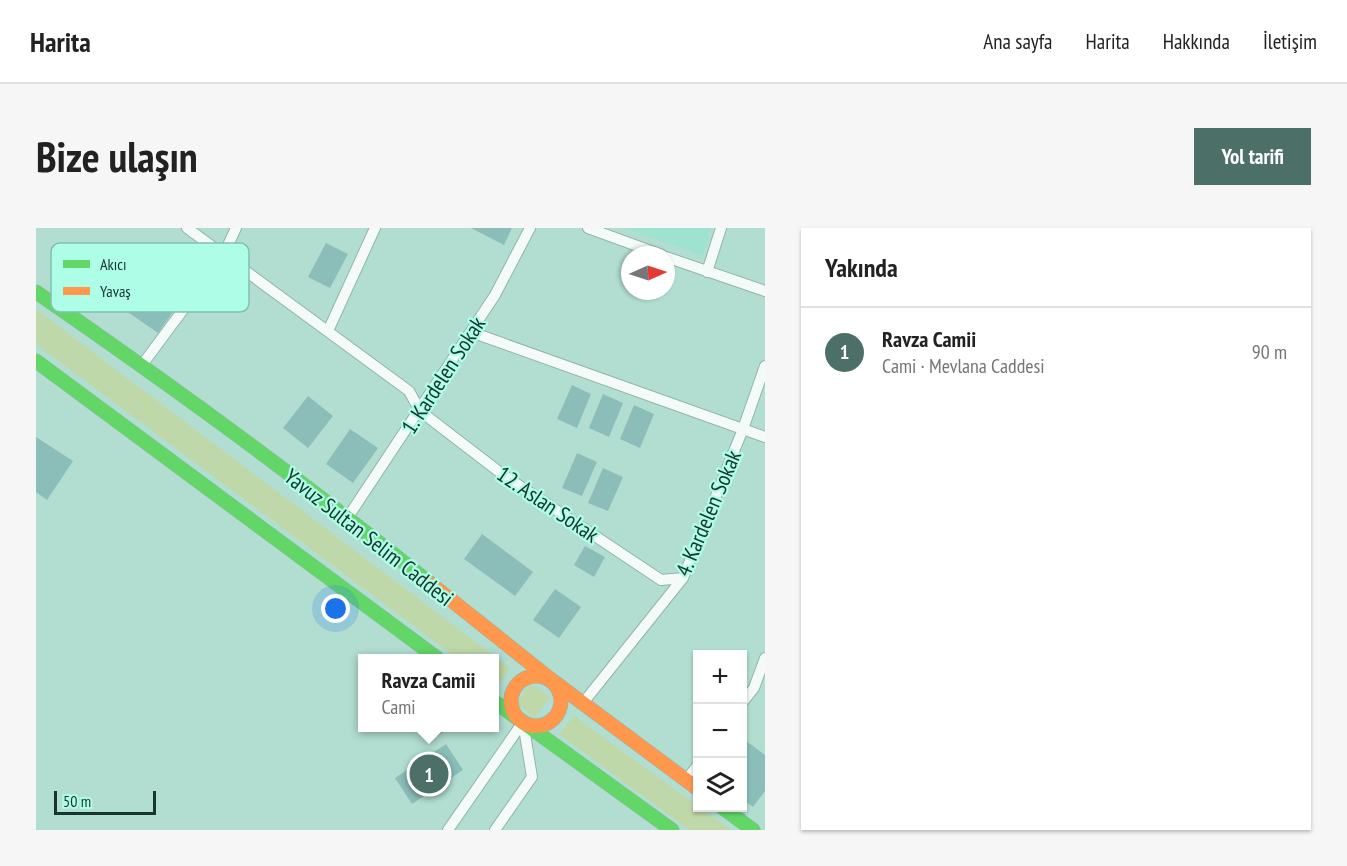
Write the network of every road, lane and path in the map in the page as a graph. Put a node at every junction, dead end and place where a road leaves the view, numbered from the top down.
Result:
1 (187, 228) edge
2 (236, 228) edge
3 (375, 228) edge
4 (530, 228) edge
5 (588, 228) edge
6 (721, 228) edge
7 (206, 243) edge
8 (229, 243) edge
9 (637, 246) edge
10 (675, 260) edge
11 (707, 272) junction
12 (249, 275) edge
13 (765, 291) edge
14 (36, 292) edge
15 (51, 302) edge
16 (65, 312) edge
17 (181, 312) edge
18 (328, 331) junction
19 (471, 332) junction
20 (36, 361) edge
21 (142, 365) junction
22 (765, 366) edge
23 (420, 411) junction
24 (742, 429) junction
25 (765, 437) edge
26 (348, 517) junction
27 (683, 578) junction
28 (432, 654) edge
29 (765, 658) edge
30 (549, 678) junction
31 (754, 688) junction
32 (765, 692) edge
33 (747, 697) edge
34 (583, 703) junction
35 (499, 705) edge
36 (523, 722) junction
37 (692, 785) edge
38 (730, 812) edge
39 (448, 830) edge
40 (495, 830) edge
41 (672, 830) edge
42 (753, 830) edge

1 - 7 street, 12. Aslan Sokak
2 - 8 street
3 - 18 street
4 - 19 street, 1. Kardelen Sokak
5 - 9 street
6 - 11 street
10 - 11 street
11 - 13 street
12 - 18 street, 12. Aslan Sokak
14 - 15 main road, Yavuz Sultan Selim Caddesi
16 - 21 main road, Yavuz Sultan Selim Caddesi
17 - 21 street
18 - 23 street, 12. Aslan Sokak
19 - 23 street, 1. Kardelen Sokak
19 - 24 street
20 - 28 main road
21 - 26 main road, Yavuz Sultan Selim Caddesi
22 - 24 street, 4. Kardelen Sokak
23 - 26 street, 1. Kardelen Sokak
23 - 27 street, 12. Aslan Sokak
24 - 25 street
24 - 27 street, 4. Kardelen Sokak
26 - 30 main road, Yavuz Sultan Selim Caddesi
27 - 34 street, 4. Kardelen Sokak
29 - 31 street
30 - 34 main road, Yavuz Sultan Selim Caddesi
30 - 36 main road
30 - 36 main road
31 - 32 street
31 - 33 street
34 - 37 main road, Yavuz Sultan Selim Caddesi
35 - 36 main road
36 - 39 street
36 - 40 street
36 - 41 main road
38 - 42 main road

